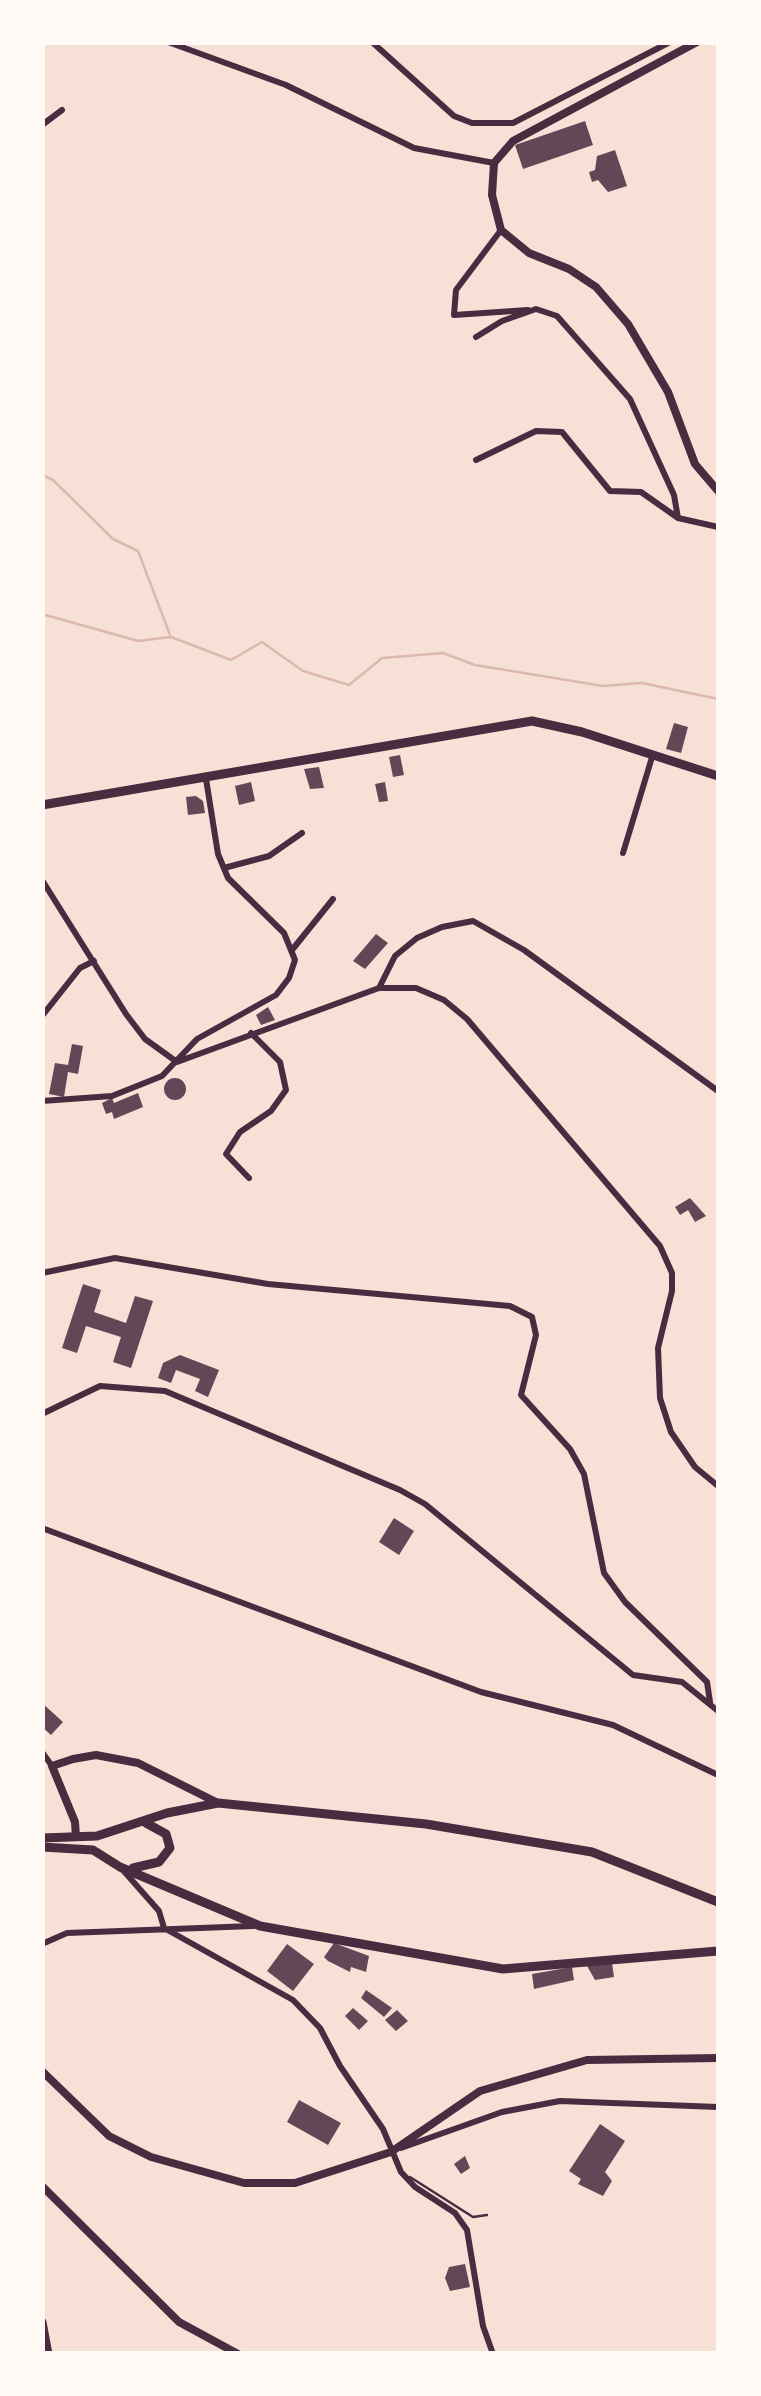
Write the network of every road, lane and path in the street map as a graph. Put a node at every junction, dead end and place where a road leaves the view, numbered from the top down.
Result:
1 (168, 42) edge
2 (372, 42) edge
3 (670, 42) edge
4 (697, 42) edge
5 (62, 110) dead end
6 (42, 124) edge
7 (494, 163) junction
8 (501, 230) junction
9 (536, 309) junction
10 (476, 337) dead end
11 (476, 460) dead end
12 (718, 491) edge
13 (678, 518) junction
14 (718, 527) edge
15 (653, 754) junction
16 (718, 776) edge
17 (206, 780) junction
18 (42, 805) edge
19 (302, 833) dead end
20 (623, 853) dead end
21 (224, 868) junction
22 (42, 880) edge
23 (333, 898) dead end
24 (292, 950) junction
25 (94, 962) junction
26 (379, 988) junction
27 (42, 1016) edge
28 (251, 1033) junction
29 (178, 1062) junction
30 (718, 1091) edge
31 (42, 1102) edge
32 (249, 1178) dead end
33 (42, 1272) edge
34 (42, 1414) edge
35 (718, 1486) edge
36 (42, 1528) edge
37 (710, 1702) junction
38 (718, 1712) edge
39 (42, 1752) edge
40 (52, 1766) junction
41 (718, 1775) edge
42 (218, 1803) junction
43 (141, 1822) junction
44 (42, 1838) edge
45 (76, 1838) junction
46 (42, 1847) edge
47 (120, 1867) junction
48 (718, 1902) edge
49 (260, 1926) junction
50 (164, 1928) junction
51 (42, 1944) edge
52 (718, 1951) edge
53 (718, 2058) edge
54 (42, 2071) edge
55 (718, 2107) edge
56 (390, 2152) junction
57 (401, 2172) junction
58 (42, 2186) edge
59 (46, 2197) edge
60 (486, 2215) dead end
61 (42, 2322) edge
62 (48, 2354) edge
63 (238, 2354) edge
64 (493, 2354) edge

1 - 7 street
2 - 3 street
4 - 7 street
5 - 6 street
7 - 8 street
8 - 9 street
8 - 12 street
9 - 10 street
9 - 13 street
11 - 13 street
13 - 14 street
15 - 16 main road
15 - 17 main road
15 - 20 street
17 - 18 main road
17 - 21 street
19 - 21 street
21 - 24 street
22 - 25 street
23 - 24 street
24 - 29 street
25 - 27 street
25 - 29 street
26 - 28 street
26 - 30 street
26 - 35 street
28 - 29 street
28 - 32 street
29 - 31 street
33 - 37 street
34 - 37 street
36 - 41 street
37 - 38 street
39 - 40 street
40 - 42 street
40 - 45 street
42 - 43 main road
42 - 48 main road
43 - 45 main road
43 - 47 main road
44 - 45 main road
46 - 47 main road
47 - 49 main road
47 - 50 street
49 - 50 street
49 - 52 main road
50 - 51 street
50 - 56 street
53 - 56 street
54 - 56 street
55 - 56 street
56 - 57 street
57 - 60 lane
57 - 64 street
58 - 59 street
59 - 63 street
61 - 62 main road

